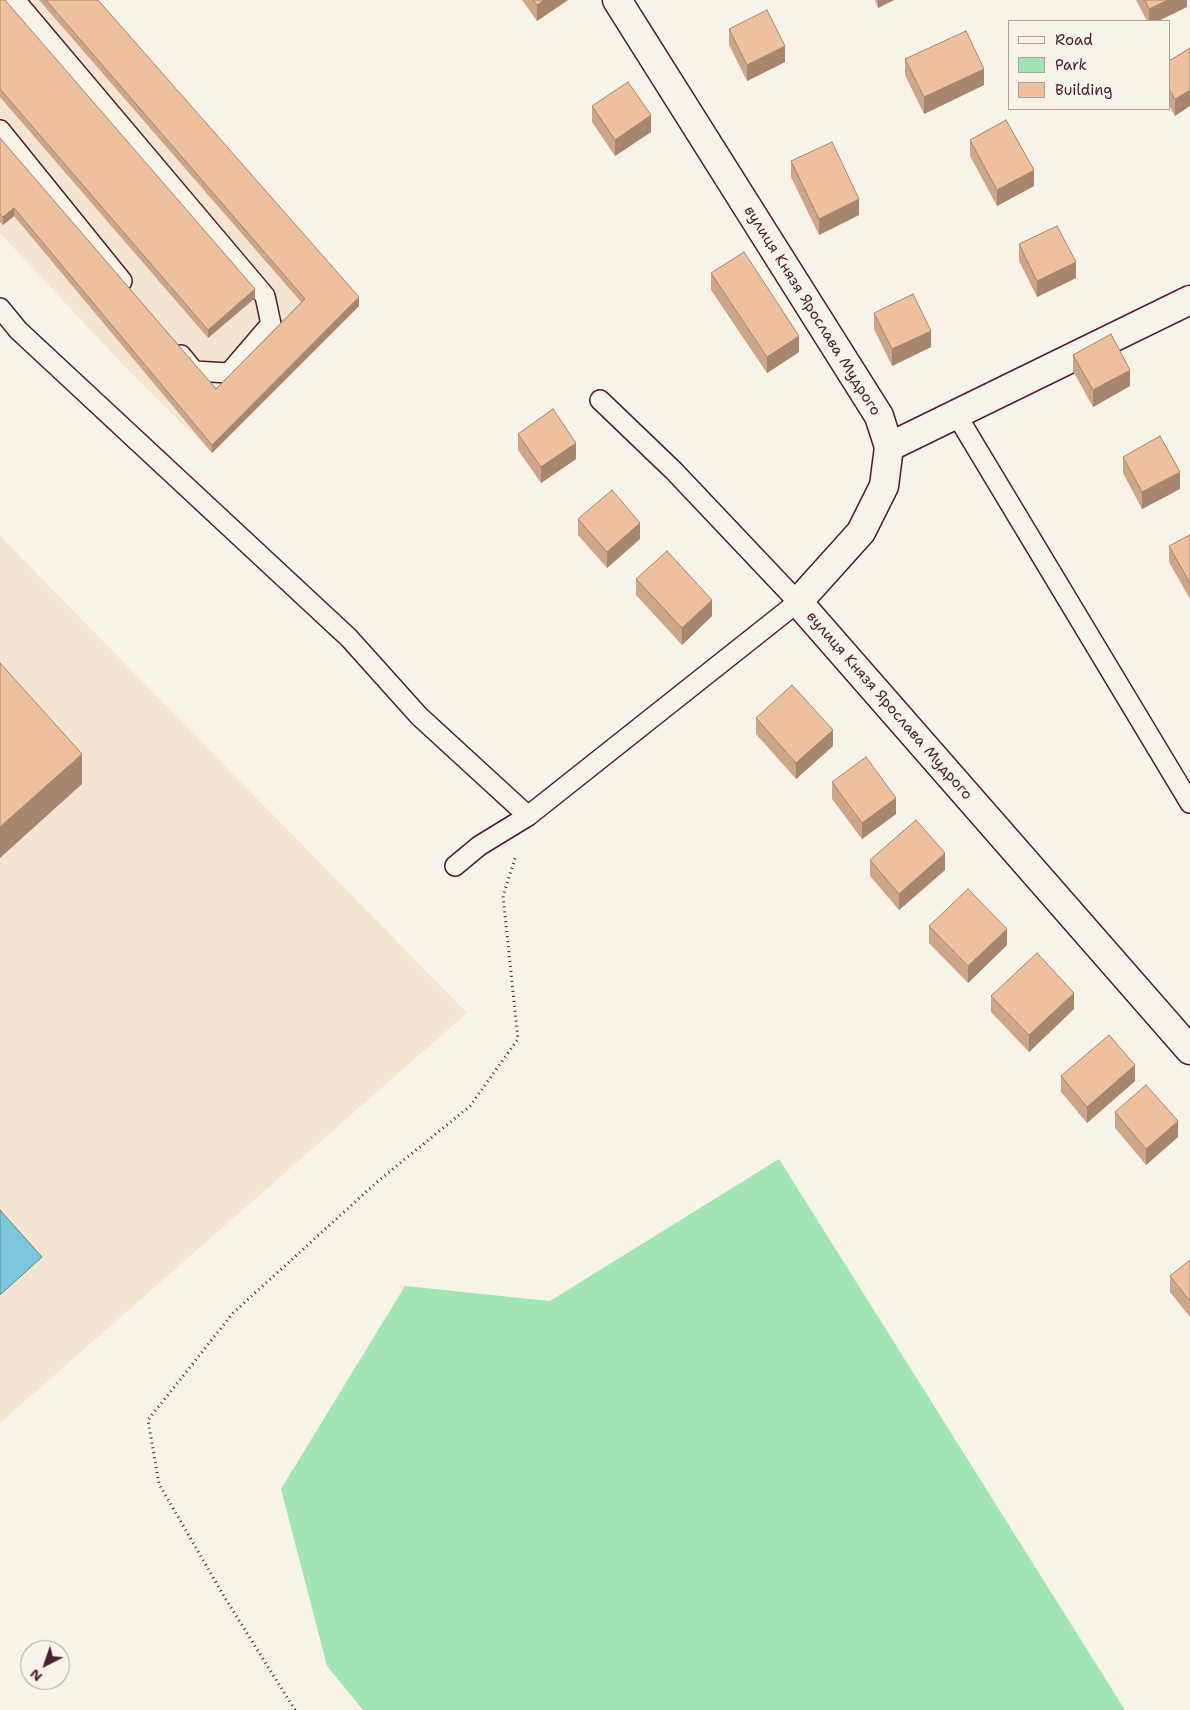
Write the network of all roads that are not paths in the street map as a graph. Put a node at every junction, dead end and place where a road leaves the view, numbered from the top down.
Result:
1 (15, 0) edge
2 (617, 0) edge
3 (0, 130) edge
4 (132, 293) edge
5 (1190, 300) edge
6 (0, 308) edge
7 (169, 340) edge
8 (600, 400) dead end
9 (956, 414) junction
10 (889, 447) junction
11 (798, 602) junction
12 (1190, 803) edge
13 (528, 816) junction
14 (455, 866) dead end
15 (1190, 1050) edge

1 - 7 lane
2 - 10 street, вулиця Князя Ярослава Мудрого
3 - 4 lane
5 - 9 street
6 - 13 lane
8 - 11 lane
9 - 10 street
9 - 12 lane
10 - 11 street, вулиця Князя Ярослава Мудрого
11 - 13 lane
11 - 15 street, вулиця Князя Ярослава Мудрого
13 - 14 lane

